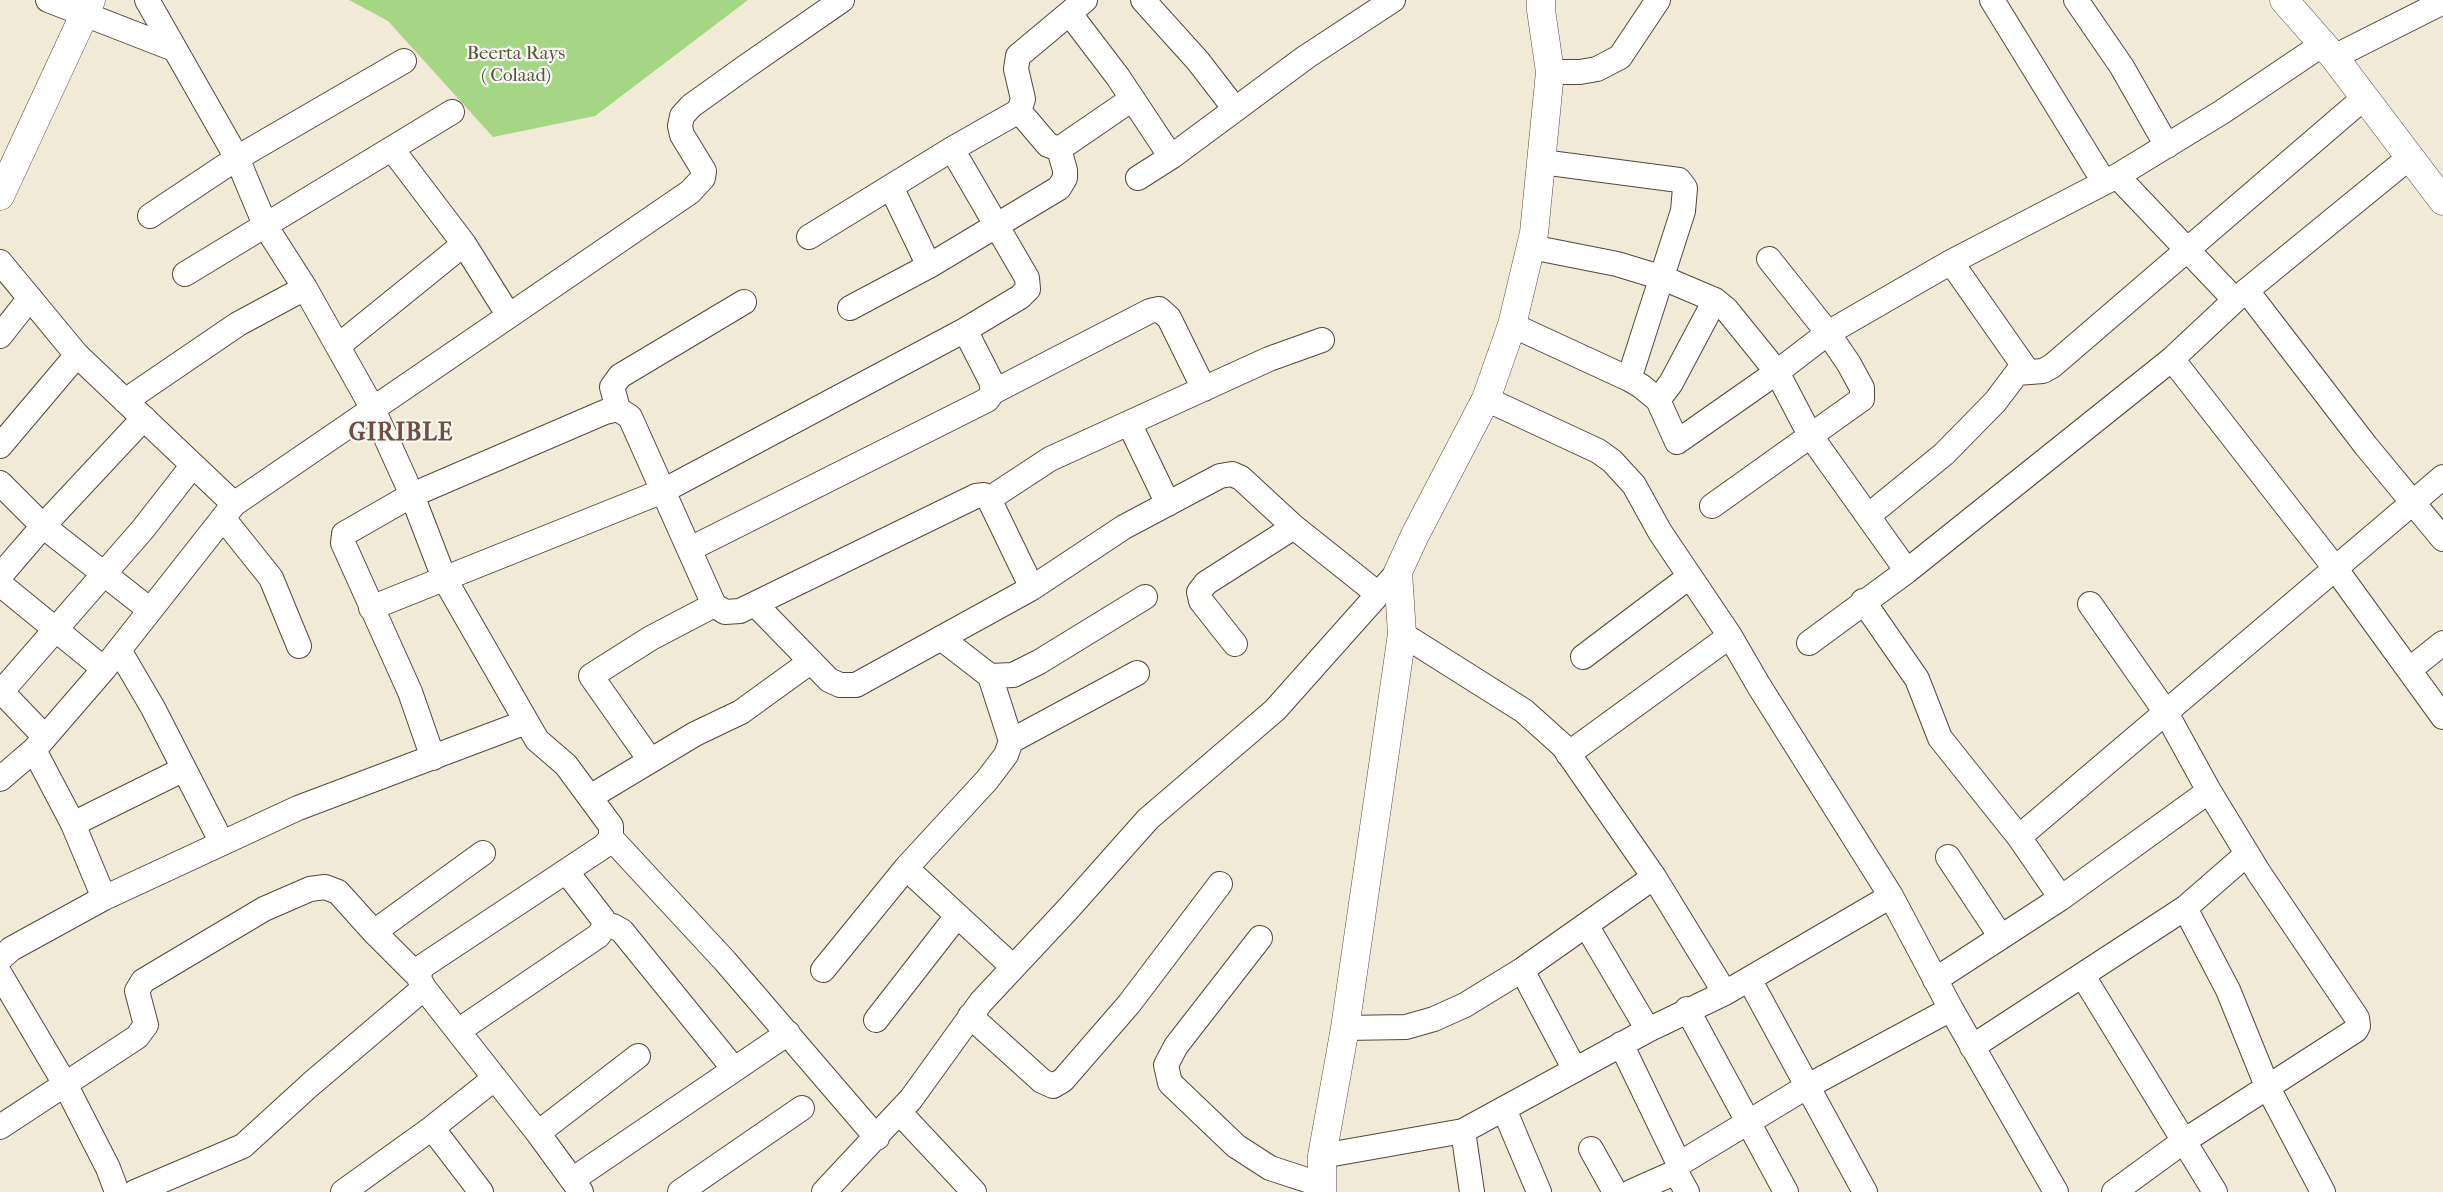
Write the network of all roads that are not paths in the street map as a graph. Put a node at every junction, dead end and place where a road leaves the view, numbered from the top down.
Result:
1 (48, 0) edge
2 (147, 0) edge
3 (842, 0) edge
4 (1143, 0) edge
5 (1393, 0) edge
6 (1541, 0) edge
7 (1658, 0) edge
8 (1992, 0) edge
9 (2076, 0) edge
10 (2284, 0) edge
11 (2443, 2) edge
12 (88, 7) edge
13 (1078, 7) edge
14 (174, 49) junction
15 (2328, 51) junction
16 (404, 61) dead end
17 (1550, 72) junction
18 (2365, 97) junction
19 (1132, 99) junction
20 (1235, 109) junction
21 (1019, 111) junction
22 (452, 112) dead end
23 (2167, 146) junction
24 (392, 149) junction
25 (952, 149) junction
26 (1059, 150) junction
27 (1171, 157) junction
28 (2410, 157) junction
29 (237, 158) junction
30 (1542, 162) junction
31 (1138, 178) dead end
32 (2111, 179) junction
33 (891, 187) junction
34 (0, 196) edge
35 (2443, 201) edge
36 (150, 216) dead end
37 (266, 226) junction
38 (997, 226) junction
39 (809, 237) dead end
40 (464, 244) junction
41 (1531, 247) junction
42 (2188, 250) junction
43 (1769, 259) dead end
44 (0, 262) edge
45 (1951, 262) junction
46 (929, 266) junction
47 (185, 274) dead end
48 (1663, 278) junction
49 (305, 288) junction
50 (2241, 296) junction
51 (30, 298) junction
52 (1715, 300) junction
53 (744, 302) dead end
54 (850, 308) dead end
55 (509, 316) junction
56 (1512, 325) junction
57 (965, 330) junction
58 (1828, 333) junction
59 (0, 336) edge
60 (1322, 340) dead end
61 (338, 346) junction
62 (78, 355) junction
63 (2172, 360) junction
64 (1778, 372) junction
65 (2028, 372) junction
66 (1629, 379) junction
67 (1204, 389) junction
68 (993, 392) junction
69 (1486, 399) junction
70 (1658, 400) junction
71 (126, 401) junction
72 (373, 409) junction
73 (618, 409) junction
74 (144, 418) junction
75 (1129, 423) junction
76 (1810, 435) junction
77 (0, 446) edge
78 (193, 465) junction
79 (2443, 477) edge
80 (0, 483) edge
81 (663, 491) junction
82 (412, 495) junction
83 (989, 499) junction
84 (2414, 502) junction
85 (1168, 504) junction
86 (1712, 506) dead end
87 (228, 511) junction
88 (1868, 516) junction
89 (43, 526) junction
90 (1294, 527) junction
91 (2443, 539) edge
92 (690, 549) junction
93 (2335, 568) junction
94 (1907, 571) junction
95 (1398, 572) junction
96 (104, 573) junction
97 (0, 576) edge
98 (1689, 577) junction
99 (444, 578) junction
100 (0, 584) edge
101 (1032, 588) junction
102 (1378, 594) junction
103 (1145, 597) dead end
104 (1863, 602) junction
105 (755, 604) junction
106 (2090, 604) dead end
107 (714, 605) junction
108 (371, 608) junction
109 (150, 610) junction
110 (56, 629) junction
111 (1402, 634) junction
112 (1730, 636) junction
113 (941, 638) junction
114 (1810, 643) dead end
115 (1235, 644) dead end
116 (2443, 644) edge
117 (299, 646) dead end
118 (119, 650) junction
119 (1583, 656) dead end
120 (810, 662) junction
121 (104, 669) junction
122 (2409, 670) junction
123 (1137, 673) dead end
124 (990, 676) junction
125 (1, 690) edge
126 (2165, 711) junction
127 (2443, 717) edge
128 (526, 722) junction
129 (1011, 740) junction
130 (39, 743) junction
131 (1568, 754) junction
132 (433, 758) junction
133 (650, 760) junction
134 (184, 770) junction
135 (0, 779) edge
136 (2209, 791) junction
137 (590, 797) junction
138 (73, 824) junction
139 (2019, 837) junction
140 (611, 838) junction
141 (222, 843) junction
142 (482, 853) dead end
143 (2247, 854) junction
144 (1948, 857) dead end
145 (906, 868) junction
146 (566, 871) junction
147 (1654, 877) junction
148 (1220, 884) dead end
149 (1891, 896) junction
150 (104, 898) junction
151 (2061, 898) junction
152 (2185, 908) junction
153 (957, 916) junction
154 (1586, 925) junction
155 (604, 928) junction
156 (374, 932) junction
157 (2001, 937) junction
158 (1260, 938) dead end
159 (0, 959) edge
160 (1013, 967) junction
161 (823, 970) dead end
162 (1522, 970) junction
163 (0, 974) edge
164 (2083, 976) junction
165 (1749, 979) junction
166 (1935, 980) junction
167 (421, 982) junction
168 (1725, 993) junction
169 (1687, 1009) junction
170 (1951, 1009) junction
171 (970, 1016) junction
172 (876, 1020) dead end
173 (1345, 1028) junction
174 (1648, 1030) junction
175 (458, 1031) junction
176 (788, 1033) junction
177 (1621, 1044) junction
178 (1972, 1047) junction
179 (638, 1056) dead end
180 (734, 1069) junction
181 (1574, 1070) junction
182 (495, 1078) junction
183 (65, 1084) junction
184 (1808, 1086) junction
185 (2267, 1086) junction
186 (802, 1108) dead end
187 (1504, 1108) junction
188 (899, 1112) junction
189 (1750, 1123) junction
190 (0, 1127) edge
191 (432, 1128) junction
192 (1463, 1131) junction
193 (538, 1133) junction
194 (877, 1138) junction
195 (2184, 1142) junction
196 (1591, 1149) dead end
197 (1322, 1156) junction
198 (1681, 1176) edge
199 (576, 1186) edge
200 (1322, 1189) edge
201 (117, 1192) edge
202 (135, 1192) edge
203 (343, 1192) edge
204 (481, 1192) edge
205 (680, 1192) edge
206 (824, 1192) edge
207 (974, 1192) edge
208 (1472, 1192) edge
209 (1539, 1192) edge
210 (1615, 1192) edge
211 (1631, 1192) edge
212 (1786, 1192) edge
213 (1865, 1192) edge
214 (2056, 1192) edge
215 (2114, 1192) edge
216 (2215, 1192) edge
217 (2323, 1192) edge

1 - 12 street
2 - 14 street
3 - 55 street
4 - 20 street
5 - 20 street
6 - 17 street
7 - 17 street
8 - 32 street
9 - 23 street
10 - 15 street
11 - 15 street
12 - 14 street
12 - 34 street
13 - 19 street
13 - 21 street
14 - 29 street
15 - 18 street
15 - 23 street
16 - 29 street
17 - 30 street
18 - 28 street
18 - 42 street
19 - 26 street
19 - 27 street
20 - 27 street
21 - 25 street
21 - 26 street
22 - 24 street
23 - 32 street
24 - 37 street
24 - 40 street
25 - 33 street
25 - 38 street
26 - 38 street
27 - 31 street
28 - 35 street
28 - 50 street
29 - 36 street
29 - 37 street
30 - 41 street
30 - 48 street
32 - 42 street
32 - 45 street
33 - 39 street
33 - 46 street
37 - 47 street
37 - 49 street
38 - 46 street
38 - 57 street
40 - 55 street
40 - 61 street
41 - 48 street
41 - 56 street
42 - 50 street
42 - 65 street
43 - 58 street
44 - 51 street
45 - 58 street
45 - 65 street
46 - 54 street
48 - 52 street
48 - 66 street
49 - 61 street
49 - 71 street
50 - 63 street
50 - 84 street
51 - 59 street
51 - 62 street
52 - 64 street
52 - 70 street
53 - 73 street
55 - 72 street
56 - 66 street
56 - 69 street
57 - 68 street
57 - 81 street
58 - 64 street
58 - 76 street
60 - 67 street
61 - 72 street
62 - 71 street
62 - 77 street
63 - 93 street
63 - 94 street
64 - 70 street
64 - 76 street
65 - 88 street
66 - 70 street
67 - 68 street
67 - 75 street
68 - 92 street
69 - 95 street
69 - 98 street
71 - 74 street
72 - 82 street
72 - 87 street
73 - 81 street
73 - 82 street
74 - 78 street
74 - 89 street
75 - 83 street
75 - 85 street
76 - 86 street
76 - 88 street
78 - 87 street
78 - 96 street
79 - 84 street
80 - 89 street
81 - 92 street
81 - 99 street
82 - 99 street
82 - 108 street
83 - 101 street
83 - 105 street
84 - 91 street
84 - 93 street
85 - 90 street
85 - 101 street
87 - 109 street
87 - 117 street
88 - 94 street
89 - 96 street
89 - 97 street
90 - 102 street
90 - 115 street
92 - 107 street
93 - 122 street
93 - 126 street
94 - 104 street
95 - 102 street
95 - 111 street
96 - 109 street
96 - 110 street
98 - 112 street
98 - 119 street
99 - 108 street
99 - 128 street
100 - 110 street
101 - 113 street
102 - 160 street
103 - 124 street
104 - 114 street
104 - 139 street
105 - 107 street
105 - 120 street
106 - 126 street
107 - 133 street
108 - 132 street
109 - 118 street
110 - 121 street
110 - 125 street
111 - 131 street
111 - 173 street
112 - 131 street
112 - 149 street
113 - 120 street
113 - 124 street
116 - 122 street
118 - 121 street
118 - 134 street
120 - 133 street
121 - 130 street
122 - 127 street
123 - 129 street
124 - 129 street
125 - 130 street
126 - 136 street
126 - 139 street
128 - 132 street
128 - 137 street
129 - 145 street
130 - 135 street
130 - 138 street
131 - 147 street
132 - 141 street
133 - 137 street
134 - 138 street
134 - 141 street
136 - 143 street
136 - 151 street
137 - 140 street
138 - 150 street
139 - 151 street
140 - 146 street
140 - 176 street
141 - 150 street
142 - 156 street
143 - 152 street
143 - 185 street
144 - 157 street
145 - 153 street
145 - 161 street
146 - 155 street
146 - 167 street
147 - 154 street
147 - 168 street
148 - 171 street
149 - 165 street
149 - 166 street
150 - 159 street
151 - 157 street
152 - 164 street
152 - 185 street
153 - 160 street
153 - 172 street
154 - 162 street
154 - 174 street
155 - 175 street
155 - 180 street
156 - 167 street
156 - 183 street
157 - 166 street
158 - 200 street
160 - 171 street
162 - 173 street
162 - 181 street
163 - 183 street
164 - 178 street
164 - 195 street
165 - 168 street
165 - 184 street
166 - 170 street
167 - 175 street
167 - 202 street
168 - 169 street
169 - 174 street
169 - 189 street
170 - 178 street
170 - 184 street
171 - 188 street
173 - 197 street
174 - 177 street
175 - 182 street
176 - 180 street
176 - 194 street
177 - 181 street
177 - 198 street
178 - 214 street
179 - 193 street
180 - 199 street
181 - 187 street
182 - 191 street
182 - 193 street
183 - 190 street
183 - 201 street
184 - 189 street
184 - 213 street
185 - 195 street
185 - 217 street
186 - 205 street
187 - 192 street
187 - 209 street
188 - 194 street
188 - 207 street
189 - 198 street
189 - 212 street
191 - 203 street
191 - 204 street
192 - 197 street
192 - 208 street
193 - 199 street
194 - 206 street
195 - 215 street
195 - 216 street
196 - 210 street
197 - 200 street
198 - 211 street

